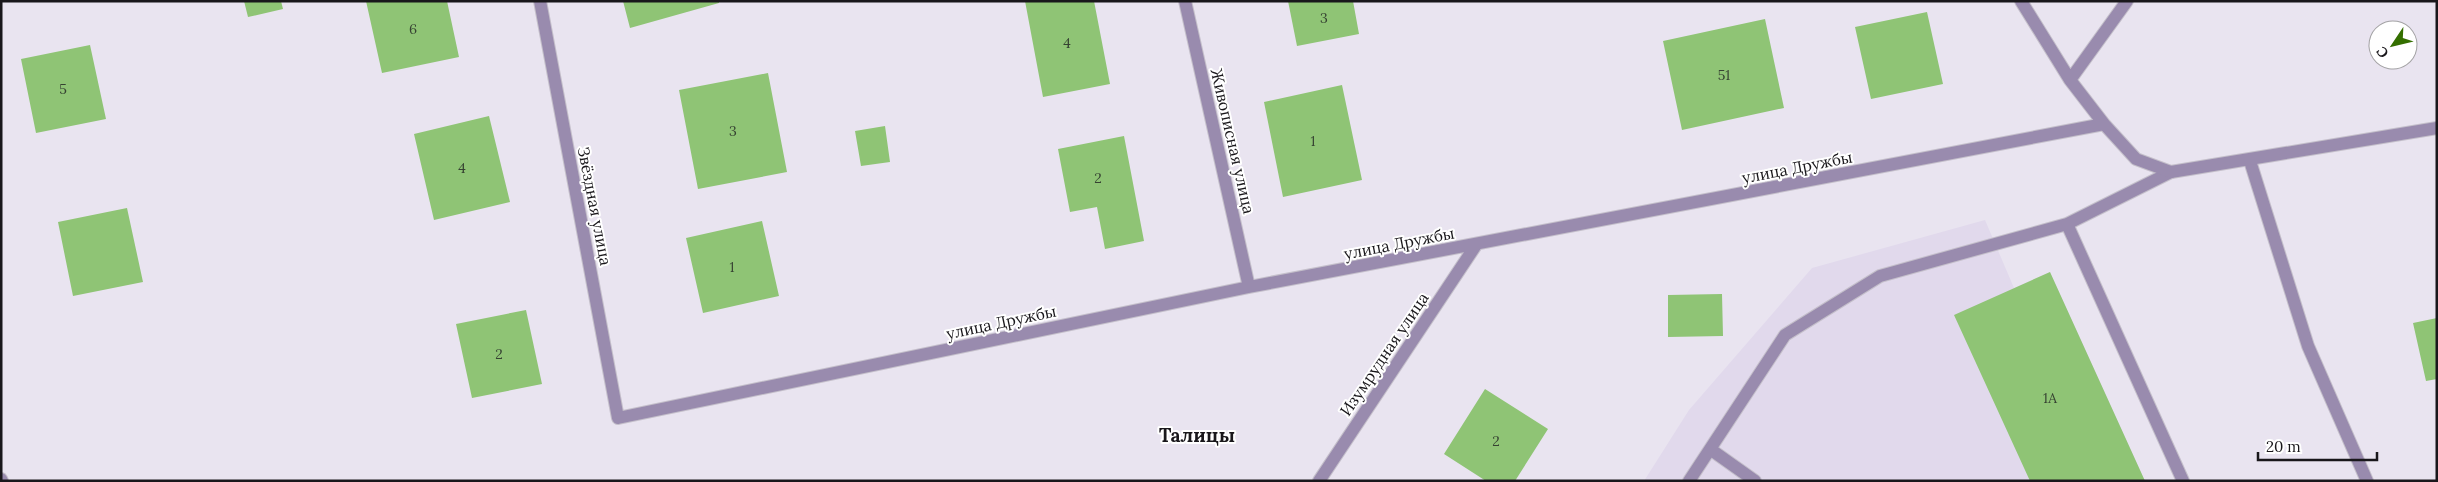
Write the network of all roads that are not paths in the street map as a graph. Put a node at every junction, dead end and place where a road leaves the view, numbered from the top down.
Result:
1 (540, 1) edge
2 (1185, 1) edge
3 (2021, 1) edge
4 (2127, 1) edge
5 (2070, 80) junction
6 (2104, 124) junction
7 (2437, 128) edge
8 (2250, 161) junction
9 (2171, 172) junction
10 (2066, 224) junction
11 (1476, 245) junction
12 (1249, 287) junction
13 (618, 418) joint
14 (1710, 449) junction
15 (1319, 481) edge
16 (1689, 481) edge
17 (1755, 481) edge
18 (2183, 481) edge
19 (2367, 481) edge

1 - 13 street, Звёздная улица
2 - 12 street, Живописная улица
3 - 5 street
4 - 5 street
5 - 6 street
6 - 9 street
6 - 11 street, улица Дружбы
7 - 8 street
8 - 9 street
8 - 19 street
9 - 10 street
10 - 14 street
10 - 18 street
11 - 12 street, улица Дружбы
11 - 15 street, Изумрудная улица
12 - 13 street, улица Дружбы
14 - 16 street
14 - 17 street

